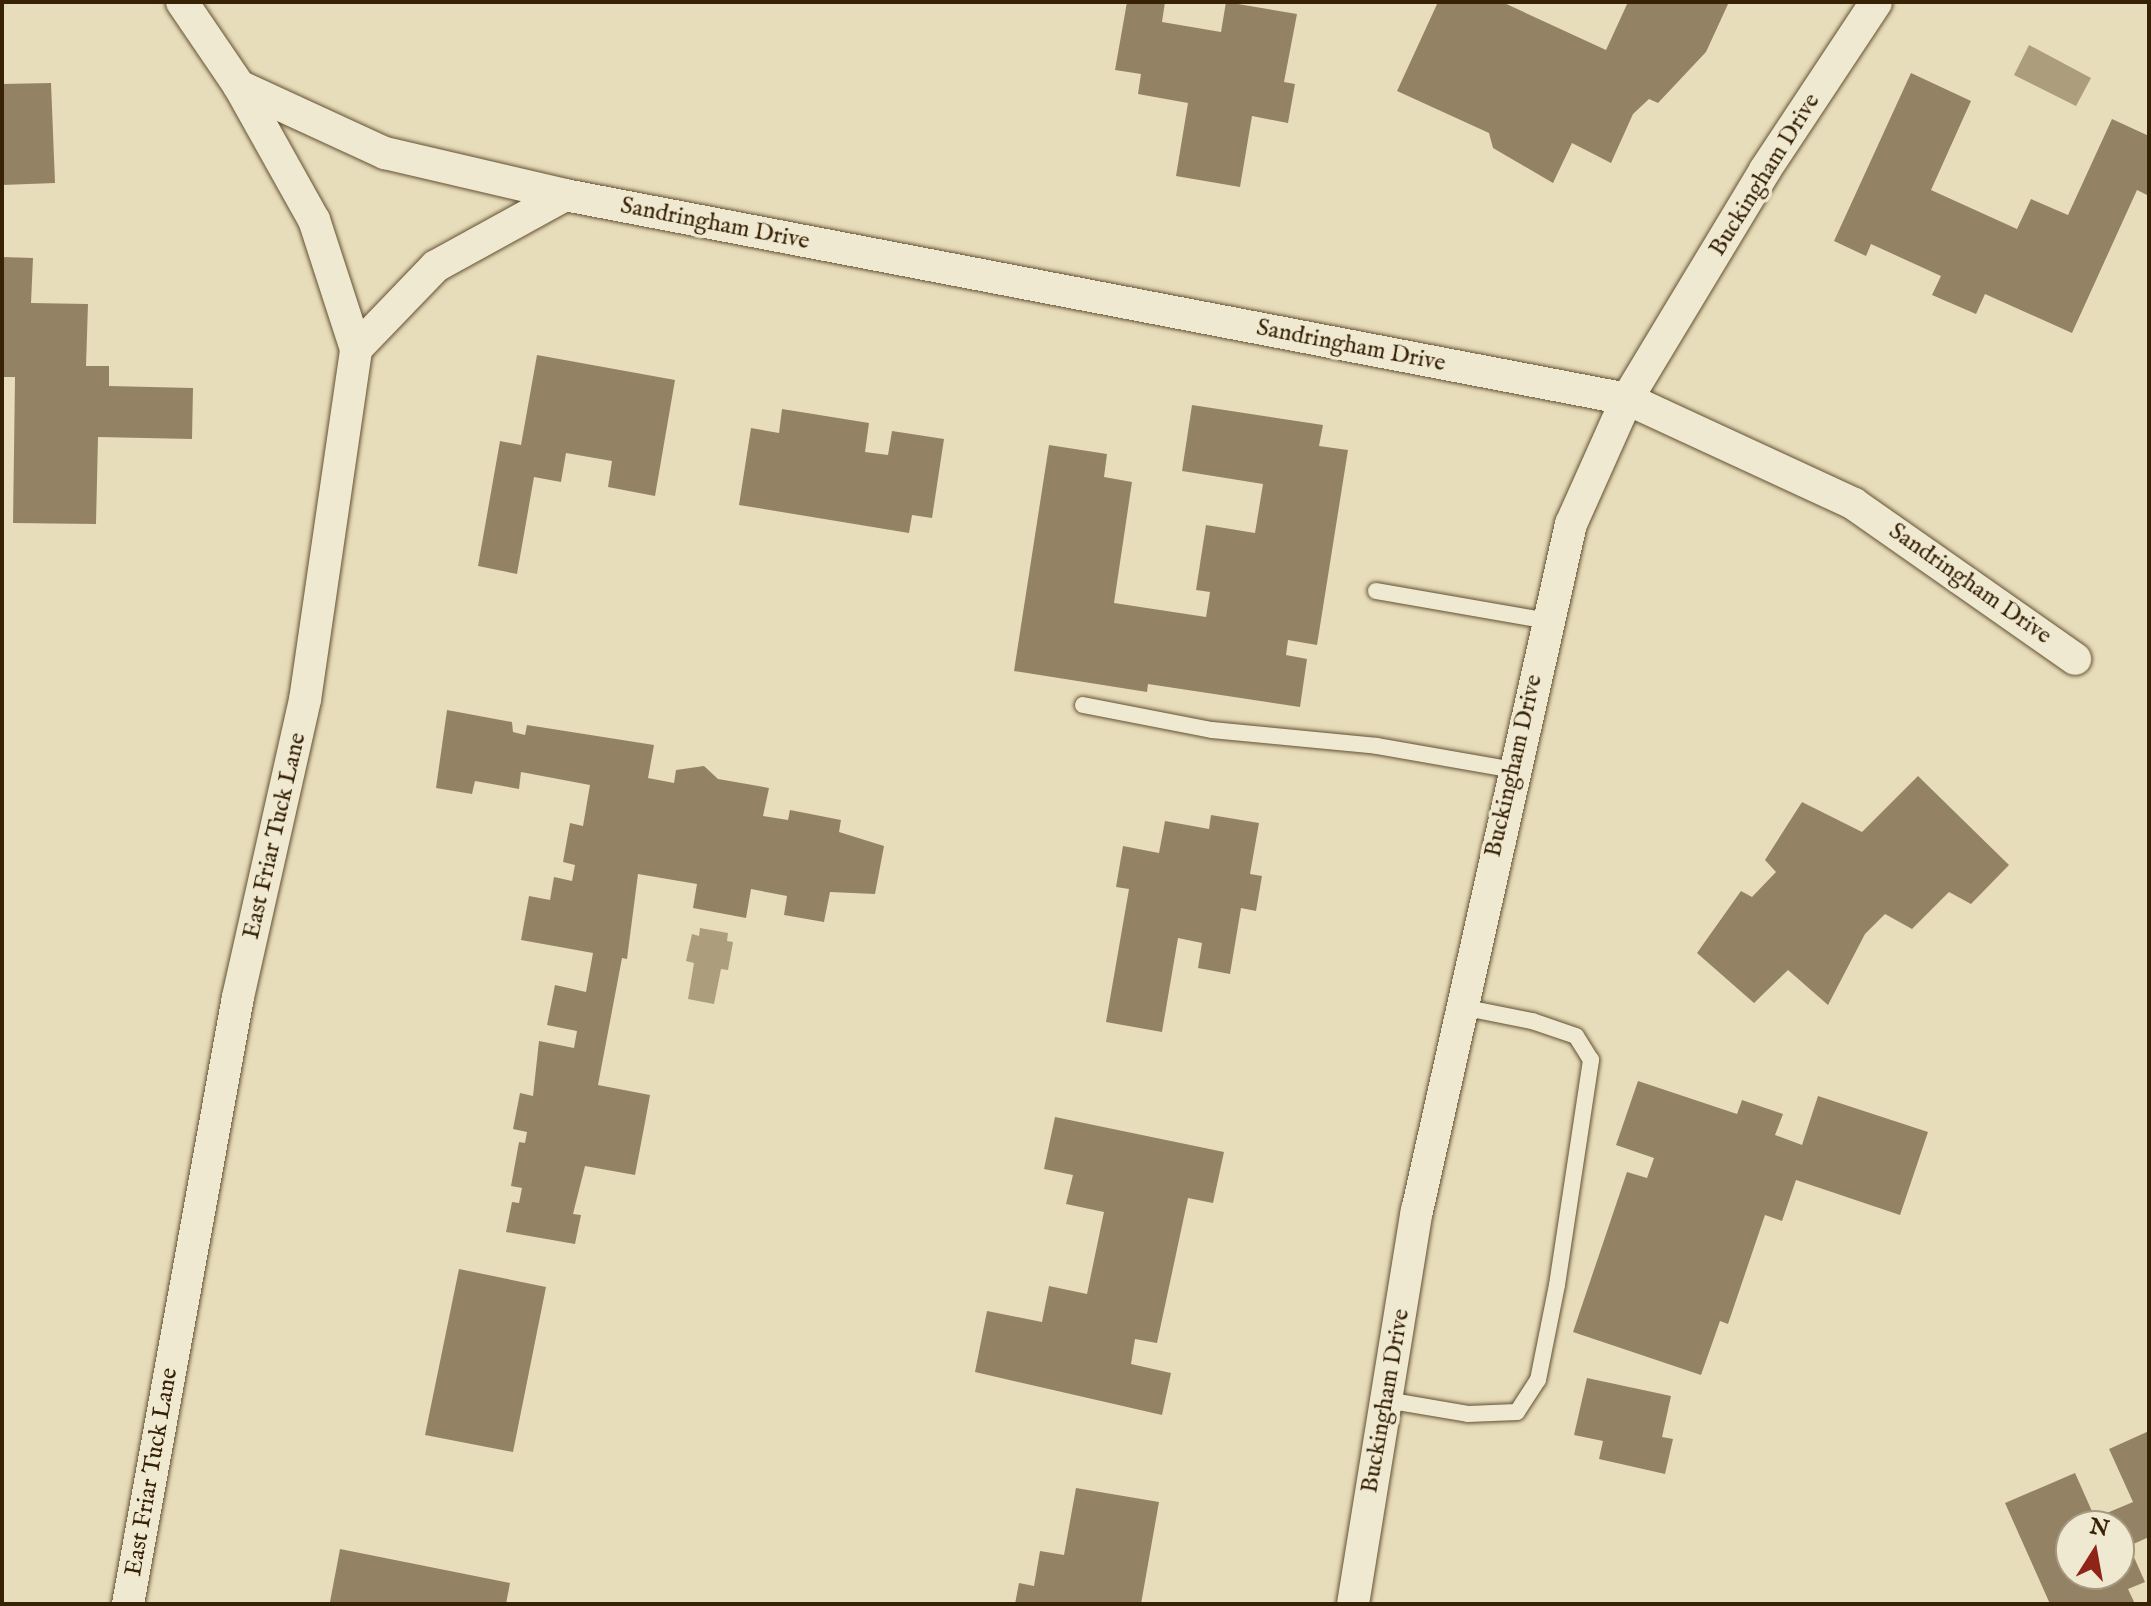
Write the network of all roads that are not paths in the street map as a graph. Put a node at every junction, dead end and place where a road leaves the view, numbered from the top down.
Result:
1 (182, 2) edge
2 (1876, 2) edge
3 (239, 86) junction
4 (565, 195) junction
5 (356, 349) junction
6 (1627, 399) junction
7 (1376, 591) dead end
8 (1548, 621) junction
9 (2075, 659) dead end
10 (1083, 705) dead end
11 (1514, 770) junction
12 (1461, 1007) junction
13 (1386, 1400) junction
14 (128, 1604) edge
15 (1353, 1604) edge

1 - 3 street, East Friar Tuck Lane
2 - 6 street, Buckingham Drive
3 - 4 street, Sandringham Drive
3 - 5 street, East Friar Tuck Lane
4 - 5 street
4 - 6 street, Sandringham Drive
5 - 14 street, East Friar Tuck Lane
6 - 8 street, Buckingham Drive
6 - 9 street, Sandringham Drive
7 - 8 lane
8 - 11 street, Buckingham Drive
10 - 11 lane
11 - 12 street, Buckingham Drive
12 - 13 street, Buckingham Drive
12 - 13 lane
13 - 15 street, Buckingham Drive

